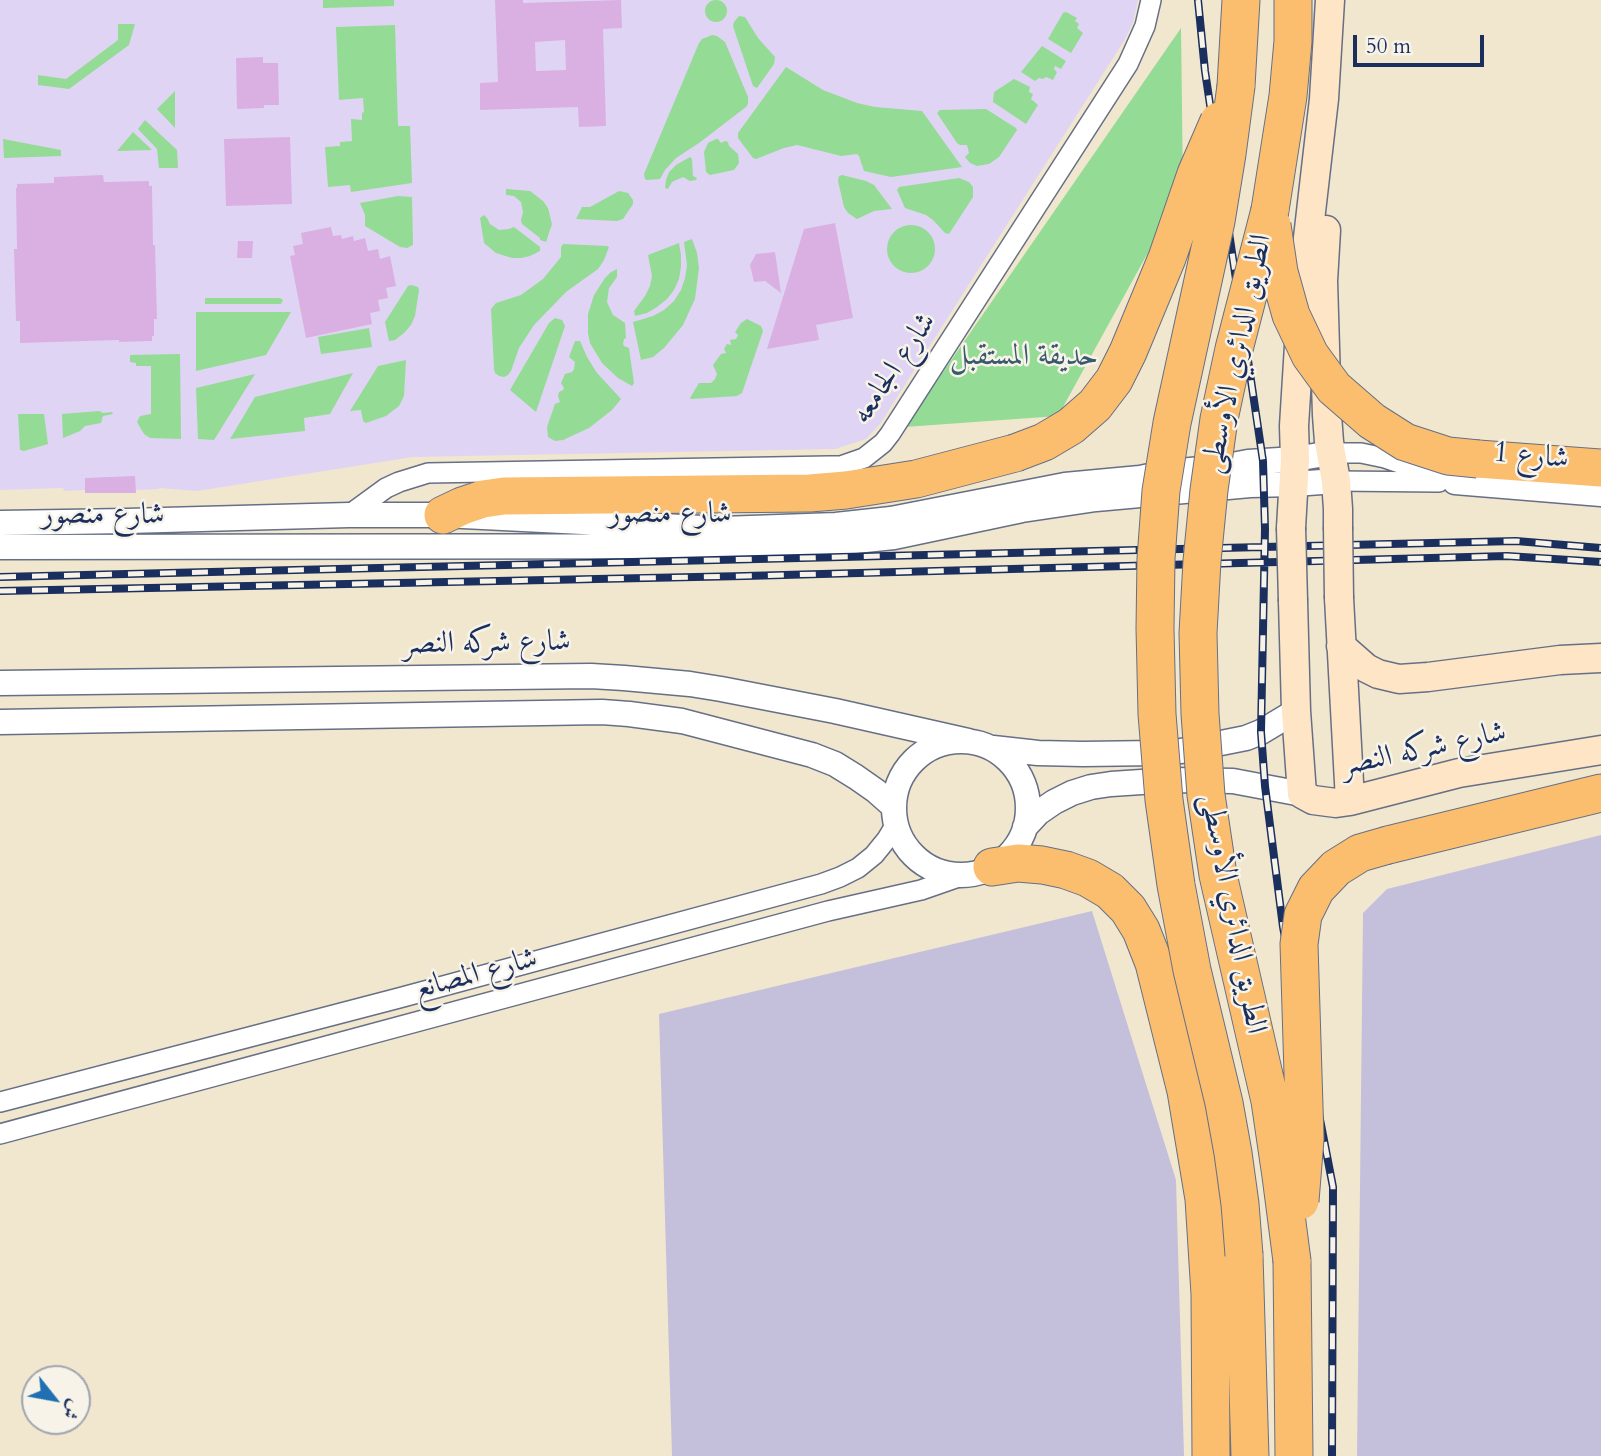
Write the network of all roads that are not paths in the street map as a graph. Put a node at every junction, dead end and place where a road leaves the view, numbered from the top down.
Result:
1 (1151, 0) edge
2 (1241, 0) edge
3 (1293, 0) edge
4 (1330, 0) edge
5 (1346, 0) edge
6 (1236, 86) junction
7 (1270, 210) junction
8 (1333, 467) junction
9 (1601, 467) edge
10 (1466, 471) junction
11 (1294, 472) junction
12 (1601, 494) edge
13 (349, 515) junction
14 (443, 515) junction
15 (0, 523) edge
16 (0, 547) edge
17 (1342, 646) junction
18 (1601, 658) edge
19 (0, 683) edge
20 (1297, 711) junction
21 (0, 722) edge
22 (968, 741) junction
23 (993, 748) junction
24 (1601, 750) edge
25 (1601, 793) edge
26 (1302, 794) junction
27 (1350, 802) junction
28 (895, 816) junction
29 (1024, 827) junction
30 (980, 870) junction
31 (400, 998) junction
32 (405, 1024) junction
33 (0, 1102) edge
34 (0, 1133) edge
35 (1292, 1261) junction
36 (1211, 1456) edge
37 (1250, 1456) edge
38 (1294, 1456) edge

1 - 13 street, شارع الجامعه
2 - 6 highway, الطريق الدائري الأوسطى
3 - 7 highway, الطريق الدائري الأوسطى
4 - 11 main road
5 - 8 main road
6 - 14 highway, bridge
6 - 37 highway, الطريق الدائري الأوسطى, bridge
7 - 10 highway, bridge
7 - 35 highway, الطريق الدائري الأوسطى, bridge
8 - 10 street, شارع 1
8 - 10 street, شارع 1
8 - 11 street, شارع منصور
8 - 17 main road, bridge
9 - 10 highway
10 - 12 street, شارع 1
11 - 14 street, شارع منصور
11 - 16 street, شارع منصور
11 - 20 main road, bridge
13 - 14 street, شارع منصور
13 - 15 street, شارع منصور
17 - 18 main road
17 - 27 main road
19 - 22 street, شارع شركه النصر
20 - 23 street
20 - 26 main road
21 - 28 street
22 - 23 street
22 - 28 street
23 - 29 street
24 - 27 main road, شارع شركه النصر
25 - 35 highway, bridge
26 - 27 main road, شارع شركه النصر
26 - 29 street, شارع شركه النصر
28 - 30 street
28 - 31 street, شارع المصانع
29 - 30 street
30 - 32 street, شارع المصانع
30 - 36 highway
31 - 32 street
31 - 33 street, شارع المصانع
32 - 34 street, شارع المصانع
35 - 38 highway, الطريق الدائري الأوسطى

